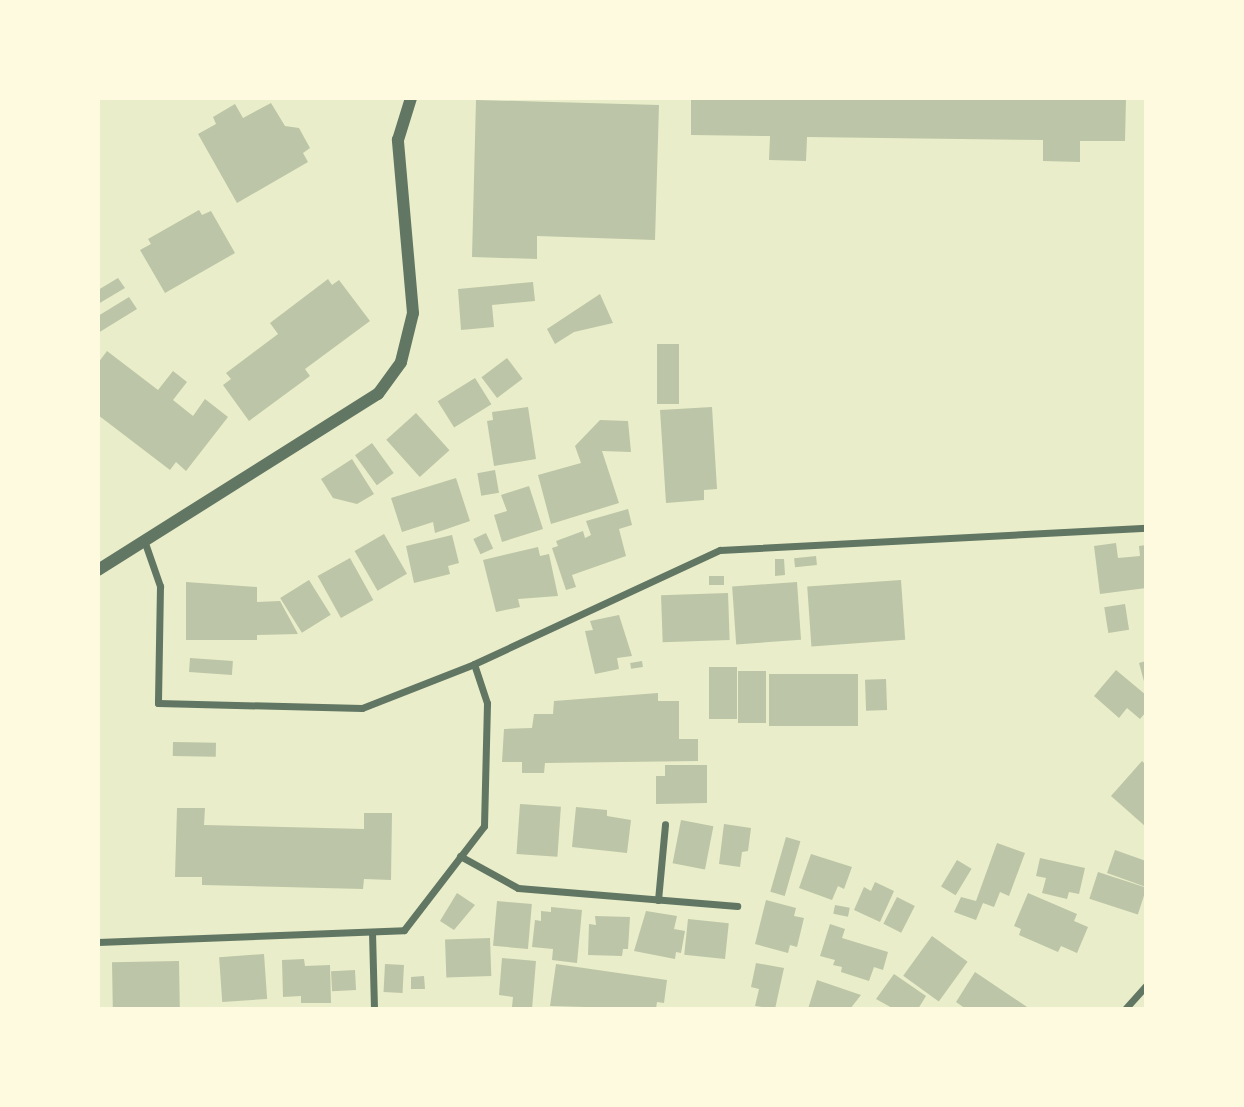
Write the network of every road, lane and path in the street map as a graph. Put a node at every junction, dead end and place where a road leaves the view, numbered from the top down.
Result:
1 (411, 98) edge
2 (1146, 528) edge
3 (145, 543) junction
4 (98, 570) edge
5 (474, 664) junction
6 (665, 824) dead end
7 (460, 856) junction
8 (658, 900) junction
9 (737, 906) dead end
10 (372, 932) junction
11 (98, 943) edge
12 (1146, 986) edge
13 (374, 1009) edge
14 (1125, 1009) edge

1 - 3 street
2 - 5 street
3 - 4 street
3 - 5 street
5 - 7 street
6 - 8 street
7 - 8 street
7 - 10 street
8 - 9 street
10 - 11 street
10 - 13 street
12 - 14 street

